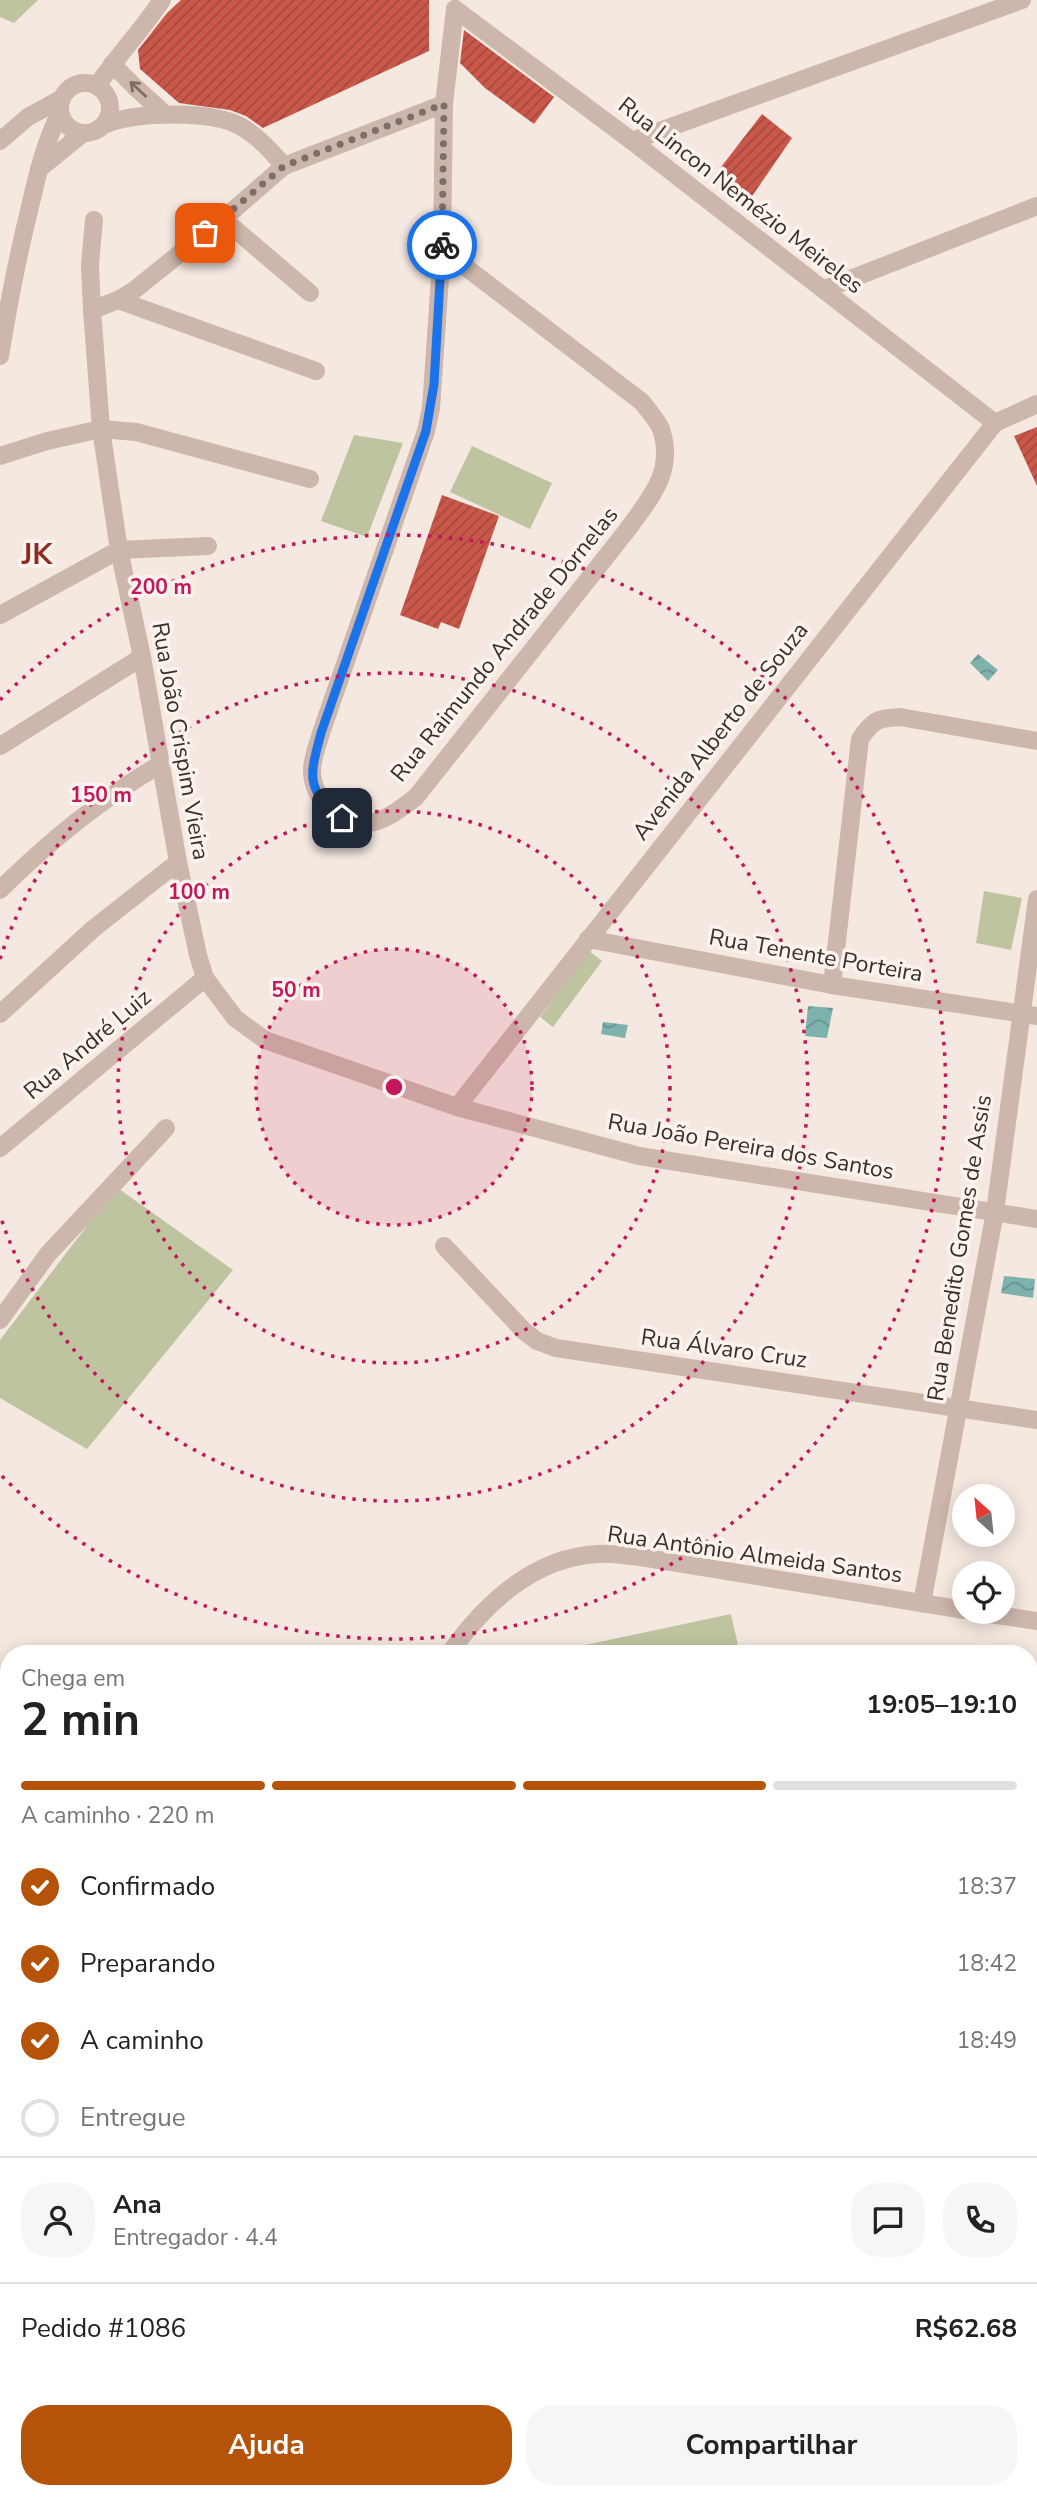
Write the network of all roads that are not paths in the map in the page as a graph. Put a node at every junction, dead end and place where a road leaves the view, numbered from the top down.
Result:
1 (162, 0) edge
2 (1022, 0) edge
3 (459, 5) edge
4 (112, 64) junction
5 (97, 86) junction
6 (444, 104) junction
7 (61, 106) junction
8 (165, 114) junction
9 (106, 124) junction
10 (82, 134) junction
11 (0, 141) edge
12 (632, 141) junction
13 (284, 166) junction
14 (39, 169) junction
15 (1037, 206) edge
16 (94, 219) dead end
17 (223, 219) junction
18 (442, 250) junction
19 (825, 289) junction
20 (310, 293) dead end
21 (118, 300) junction
22 (92, 310) junction
23 (0, 356) edge
24 (316, 371) dead end
25 (1037, 404) edge
26 (995, 422) junction
27 (101, 429) junction
28 (0, 456) edge
29 (310, 480) dead end
30 (208, 546) dead end
31 (119, 550) junction
32 (0, 614) edge
33 (142, 657) junction
34 (1037, 741) edge
35 (0, 746) edge
36 (160, 764) junction
37 (178, 862) junction
38 (0, 890) edge
39 (1037, 899) edge
40 (588, 939) junction
41 (205, 978) junction
42 (832, 985) junction
43 (0, 1014) edge
44 (1028, 1014) edge
45 (457, 1107) junction
46 (166, 1128) dead end
47 (0, 1148) edge
48 (995, 1212) junction
49 (1037, 1219) edge
50 (444, 1246) dead end
51 (0, 1320) edge
52 (958, 1407) junction
53 (1037, 1420) edge
54 (922, 1603) junction
55 (952, 1608) edge
56 (1015, 1618) edge
57 (1037, 1621) edge
58 (455, 1645) edge

1 - 4 street
2 - 12 street
3 - 6 street, Rua Raimundo Andrade Dornelas
3 - 12 street, Rua Lincon Nemézio Meireles
4 - 5 street
8 -> 4 street
5 - 7 street
5 - 9 street
6 - 13 street
6 - 18 street, Rua Raimundo Andrade Dornelas
7 - 10 street
7 - 11 street
7 - 14 street
8 - 9 street
8 - 13 street
9 - 10 street
10 - 14 street
12 - 19 street, Rua Lincon Nemézio Meireles
13 - 17 street
14 - 23 street
15 - 19 street
16 - 22 street, Rua João Crispim Vieira
17 - 20 street
17 - 21 street
18 - 18 street, Rua Raimundo Andrade Dornelas
19 - 26 street, Rua Lincon Nemézio Meireles
21 - 22 street
21 - 24 street
22 - 27 street, Rua João Crispim Vieira
25 - 26 street, Avenida Alberto de Souza
26 - 40 street, Avenida Alberto de Souza
27 - 28 street
27 - 29 street
27 - 31 street, Rua João Crispim Vieira
30 - 31 street
31 - 32 street
31 - 33 street, Rua João Crispim Vieira
33 - 35 street
33 - 36 street, Rua João Crispim Vieira
34 - 42 street
36 - 37 street, Rua João Crispim Vieira
36 - 38 street
37 - 41 street, Rua João Crispim Vieira
37 - 43 street
39 - 44 street, Rua Benedito Gomes de Assis
40 - 42 street, Rua Tenente Porteira
40 - 45 street, Avenida Alberto de Souza
41 - 45 street, Rua João Pereira dos Santos
41 - 47 street, Rua André Luiz
42 - 44 street, Rua Tenente Porteira
44 - 48 street, Rua Benedito Gomes de Assis
45 - 48 street, Rua João Pereira dos Santos
46 - 51 street
48 - 49 street, Rua João Pereira dos Santos
48 - 52 street, Rua Benedito Gomes de Assis
50 - 52 street, Rua Álvaro Cruz
52 - 53 street, Rua Álvaro Cruz
52 - 54 street, Rua Benedito Gomes de Assis
54 - 55 street, Rua Antônio Almeida Santos
54 - 58 street, Rua Antônio Almeida Santos
56 - 57 street

